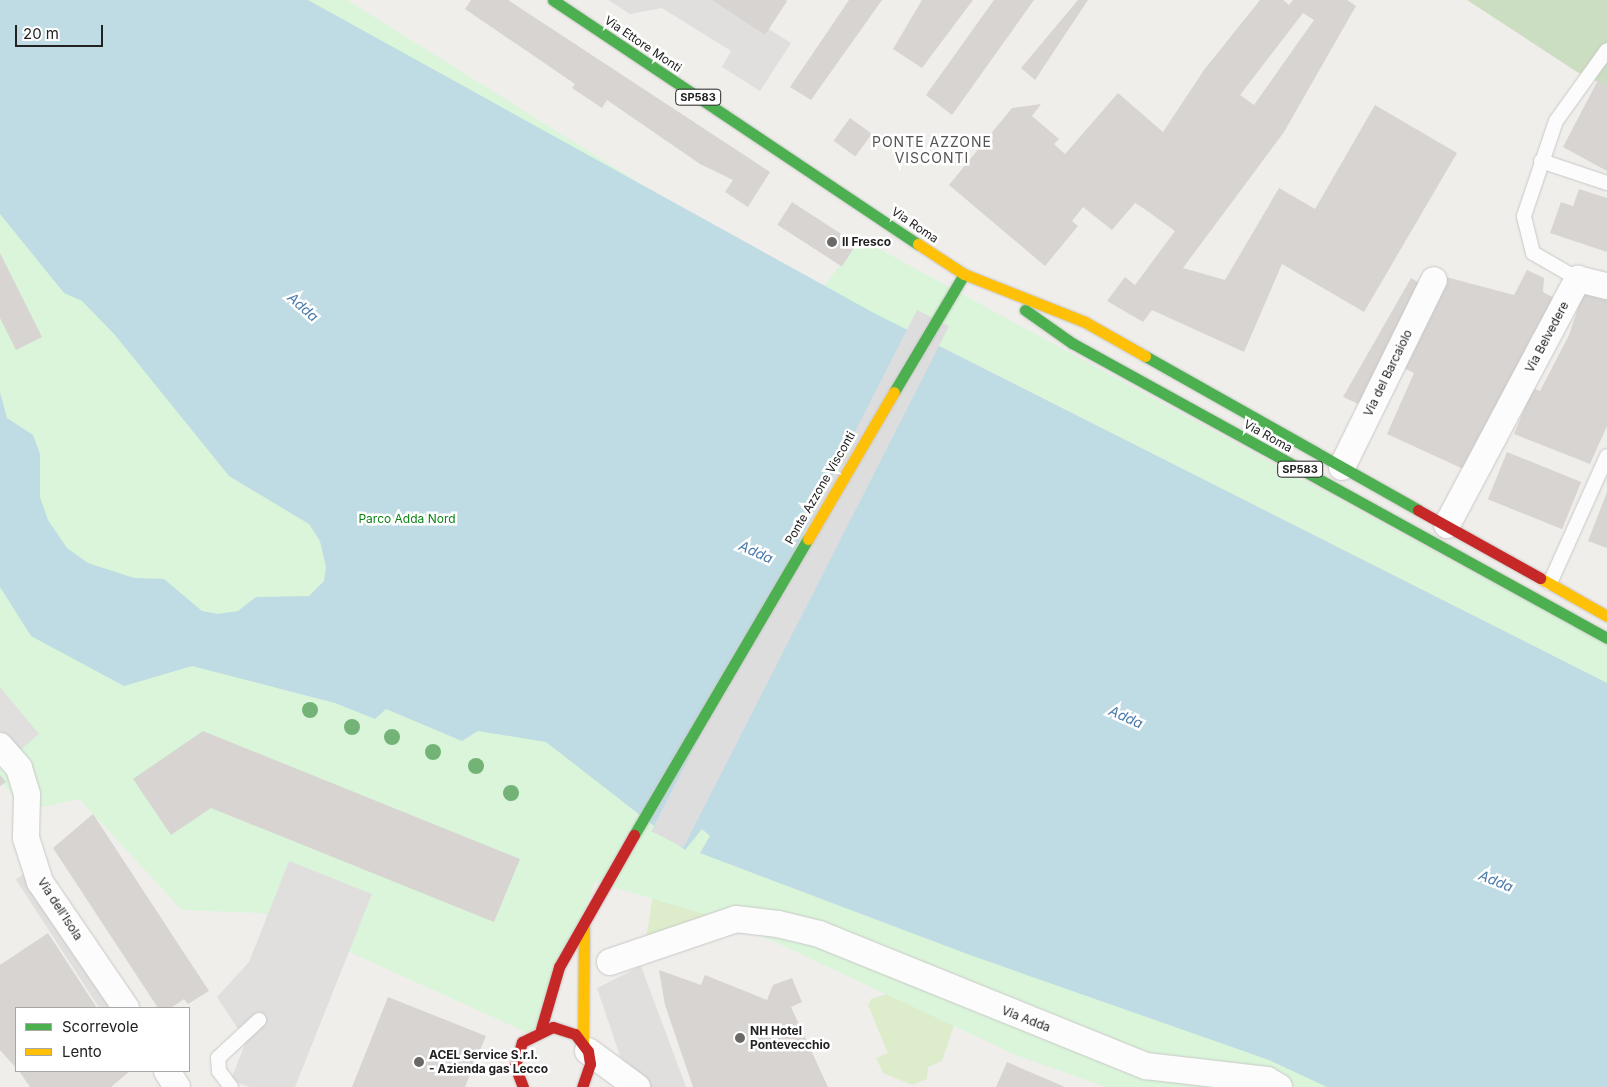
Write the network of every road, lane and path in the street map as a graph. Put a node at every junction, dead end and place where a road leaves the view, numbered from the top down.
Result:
1 (553, 0) edge
2 (1607, 50) edge
3 (1541, 161) junction
4 (1607, 183) edge
5 (843, 193) joint
6 (964, 274) junction
7 (1578, 279) junction
8 (1434, 280) dead end
9 (1607, 286) edge
10 (999, 292) junction
11 (1607, 456) edge
12 (1342, 467) junction
13 (1447, 525) junction
14 (1550, 583) junction
15 (1607, 616) edge
16 (1607, 638) edge
17 (0, 746) edge
18 (584, 926) junction
19 (610, 962) dead end
20 (125, 1007) edge
21 (259, 1020) dead end
22 (541, 1029) junction
23 (586, 1047) junction
24 (167, 1072) edge
25 (519, 1084) edge
26 (177, 1087) edge
27 (231, 1087) edge
28 (582, 1087) edge
29 (636, 1087) edge
30 (1279, 1087) edge

1 - 5 main road, Via Ettore Monti / SP583
2 - 3 lane
3 - 4 lane
3 - 7 lane
5 - 6 main road, Via Roma / SP583
6 - 10 main road, Via Roma / SP583
6 - 18 main road, Ponte Azzone Visconti
7 - 9 street
7 - 13 street, Via Belvedere
8 - 12 street, Via del Barcaiolo
10 - 12 main road, Via Roma / SP583
10 - 16 main road, Via Roma / SP583
11 - 14 lane
12 - 13 main road, Via Roma / SP583
13 - 14 main road, Via Roma / SP583
14 - 15 main road, Via Roma / SP583
17 - 20 street, Via dell'Isola
18 - 22 main road, Ponte Azzone Visconti
18 - 23 main road
19 - 30 street, Via Adda
21 - 27 lane
22 - 23 main road
22 - 25 main road
23 - 28 main road
23 - 29 street
24 - 26 street

